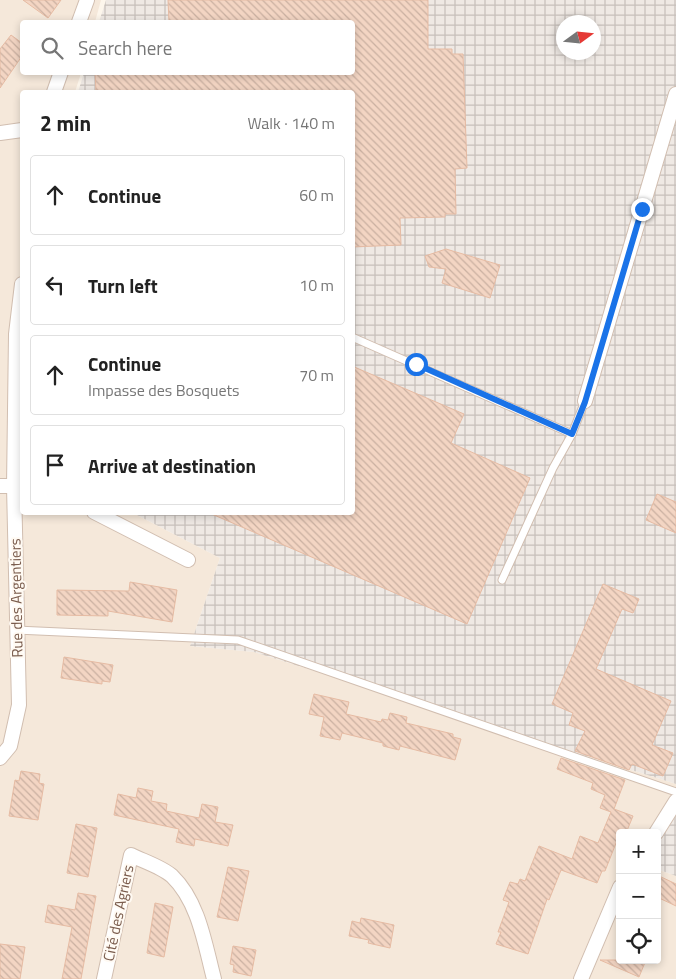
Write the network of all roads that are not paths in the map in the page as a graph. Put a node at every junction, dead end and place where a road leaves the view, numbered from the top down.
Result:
1 (86, 0) edge
2 (80, 20) edge
3 (60, 75) edge
4 (55, 90) edge
5 (676, 94) edge
6 (20, 130) edge
7 (0, 132) edge
8 (20, 301) edge
9 (355, 338) edge
10 (585, 402) joint
11 (572, 434) junction
12 (13, 481) edge
13 (100, 515) edge
14 (188, 560) dead end
15 (502, 580) dead end
16 (16, 630) junction
17 (0, 758) edge
18 (676, 792) edge
19 (676, 801) edge
20 (658, 829) edge
21 (616, 896) edge
22 (104, 979) edge
23 (214, 979) edge
24 (581, 979) edge

1 - 2 street
3 - 4 street
5 - 10 street
6 - 7 street
8 - 12 street, Rue des Argentiers
9 - 11 lane
10 - 11 lane
11 - 15 lane
12 - 16 street, Rue des Argentiers
13 - 14 street
16 - 17 street, Rue des Argentiers
16 - 18 lane
19 - 20 street
21 - 24 street
22 - 23 street, Cité des Agriers

